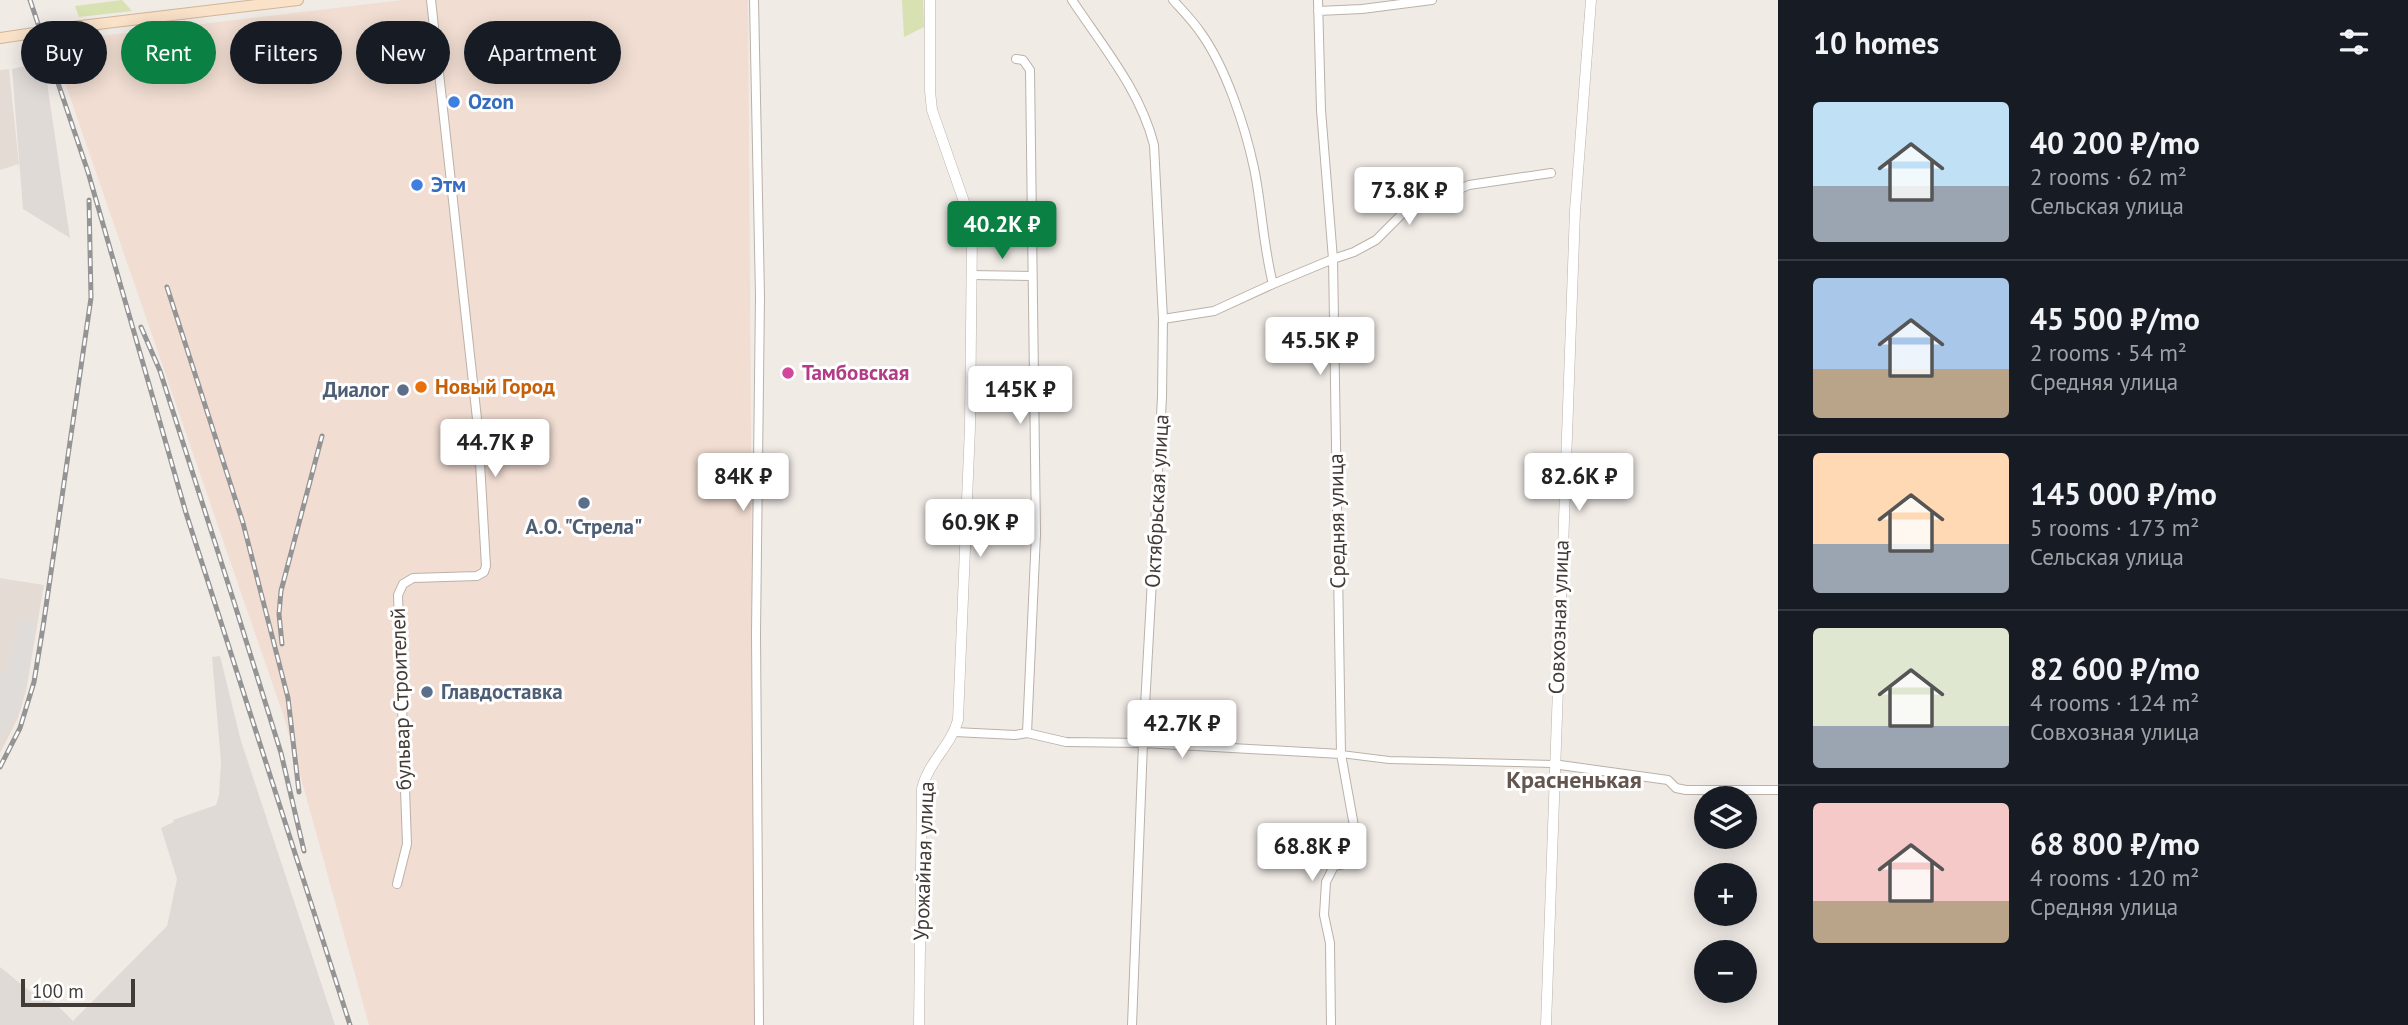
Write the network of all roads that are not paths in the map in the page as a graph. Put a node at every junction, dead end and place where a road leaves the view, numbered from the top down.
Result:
1 (298, 0) edge
2 (431, 0) edge
3 (754, 0) edge
4 (930, 0) edge
5 (1072, 0) edge
6 (1173, 0) edge
7 (1318, 0) edge
8 (1433, 0) edge
9 (1591, 0) edge
10 (1318, 11) junction
11 (0, 38) edge
12 (1016, 60) dead end
13 (1551, 173) dead end
14 (1333, 259) junction
15 (971, 275) junction
16 (1032, 276) junction
17 (1273, 284) junction
18 (1163, 318) junction
19 (954, 732) junction
20 (1027, 733) junction
21 (1143, 743) junction
22 (1341, 754) junction
23 (1553, 764) junction
24 (1778, 790) edge
25 (397, 884) dead end
26 (759, 1025) edge
27 (919, 1025) edge
28 (1132, 1025) edge
29 (1331, 1025) edge
30 (1546, 1025) edge

1 - 11 main road
2 - 25 street, бульвар Строителей
3 - 26 street
4 - 15 street, Урожайная улица
5 - 18 street, Октябрьская улица
6 - 17 street
7 - 10 street, Средняя улица
8 - 10 street
9 - 23 street, Совхозная улица
10 - 14 street, Средняя улица
12 - 16 street
13 - 14 street
14 - 17 street
14 - 22 street, Средняя улица
15 - 16 street
15 - 19 street, Урожайная улица
16 - 20 street
17 - 18 street
18 - 21 street, Октябрьская улица
19 - 20 street
19 - 27 street, Урожайная улица
20 - 21 street
21 - 22 street
21 - 28 street, Октябрьская улица
22 - 23 street
22 - 29 street, Средняя улица
23 - 24 street
23 - 30 street, Совхозная улица

